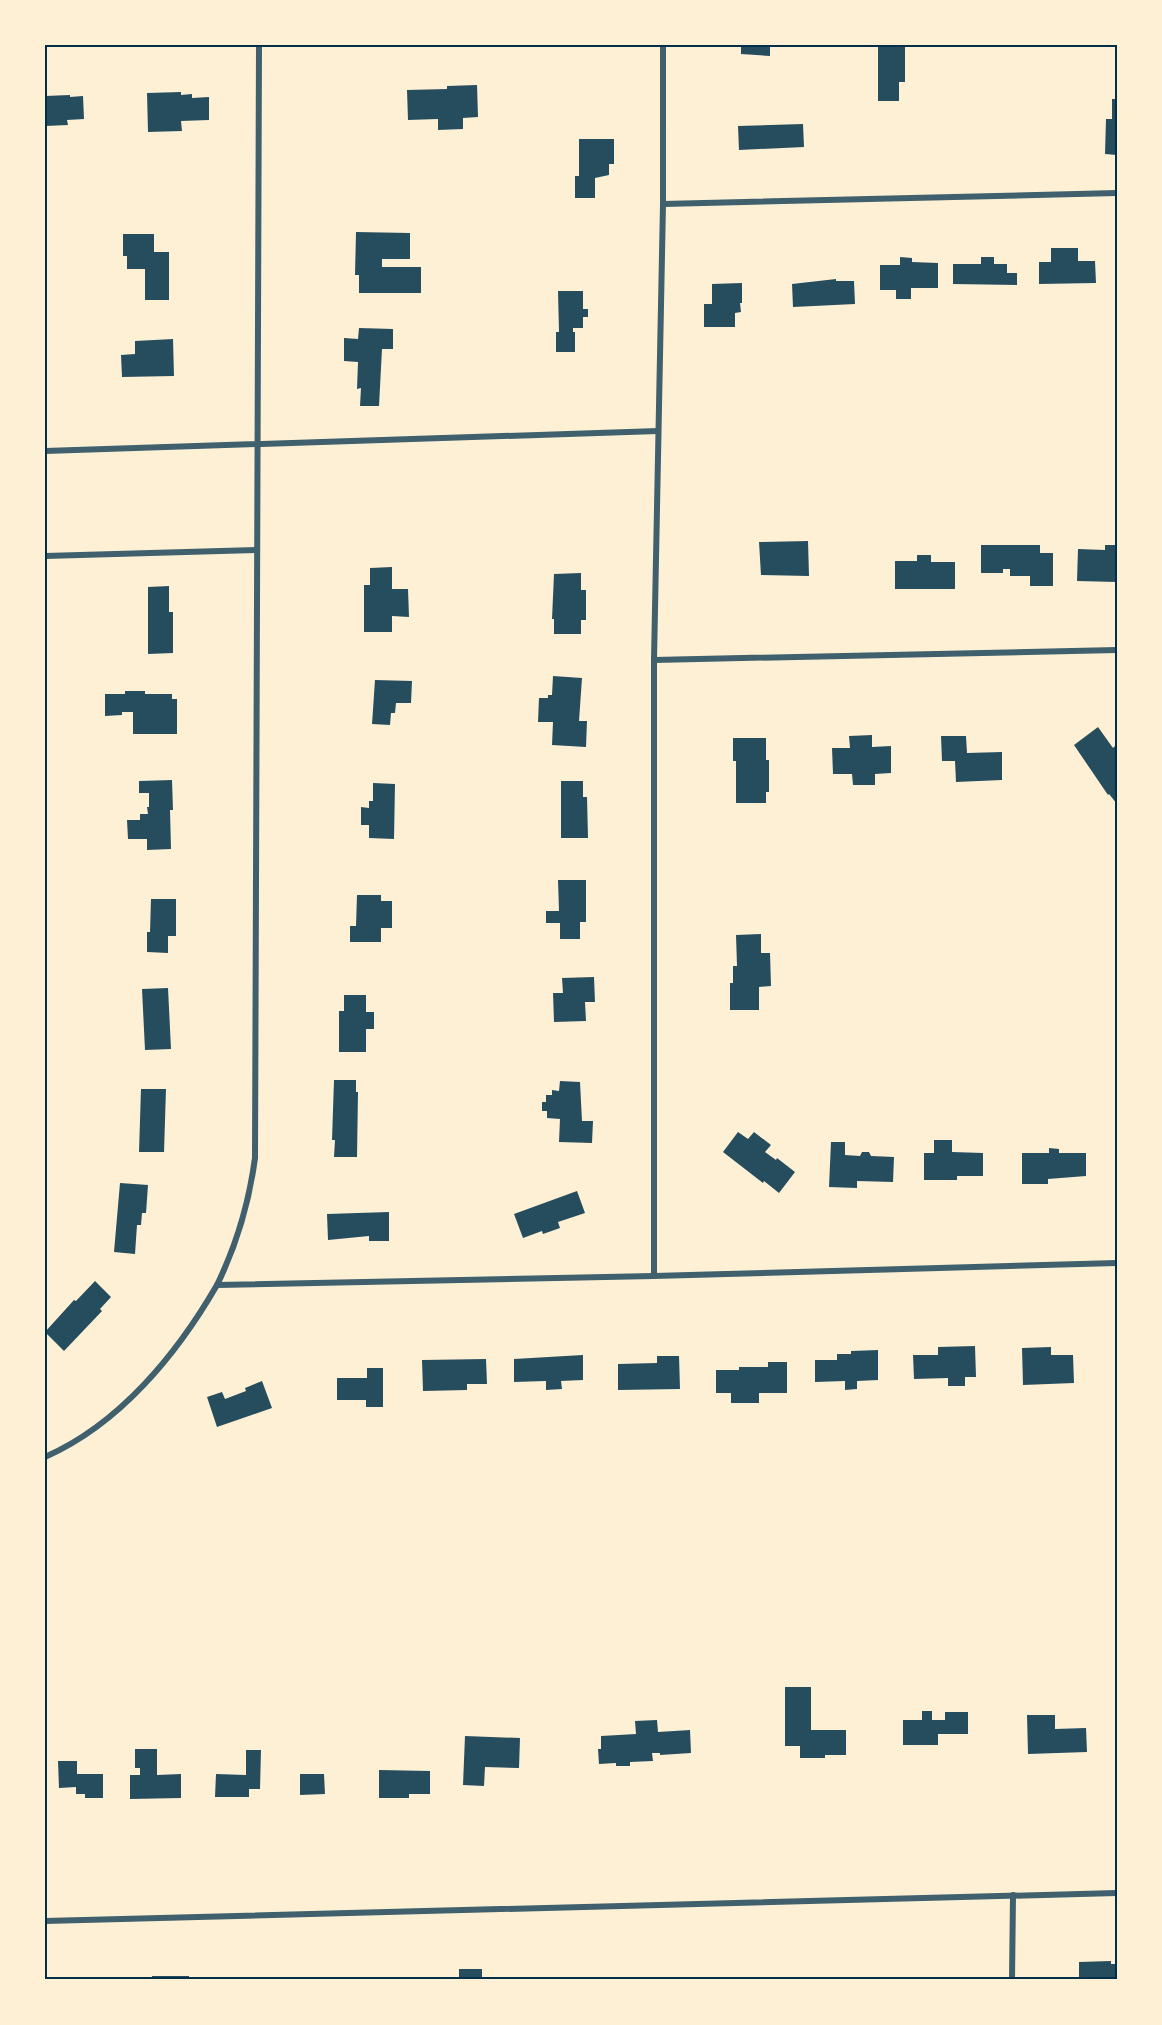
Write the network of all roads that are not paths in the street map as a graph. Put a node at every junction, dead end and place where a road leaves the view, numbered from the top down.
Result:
1 (259, 45) edge
2 (663, 45) edge
3 (1117, 193) edge
4 (663, 204) junction
5 (658, 431) junction
6 (257, 443) junction
7 (45, 451) edge
8 (257, 550) junction
9 (45, 556) edge
10 (1117, 650) edge
11 (654, 660) junction
12 (1117, 1263) edge
13 (654, 1276) junction
14 (217, 1285) junction
15 (45, 1457) edge
16 (1117, 1893) edge
17 (1013, 1895) junction
18 (45, 1921) edge
19 (1012, 1980) edge

1 - 6 street
2 - 4 street
3 - 4 street
4 - 5 street
5 - 6 street
5 - 11 street
6 - 7 street
6 - 8 street
8 - 9 street
8 - 14 street
10 - 11 street
11 - 13 street
12 - 13 street
13 - 14 street
14 - 15 street
16 - 17 street
17 - 18 street
17 - 19 street

